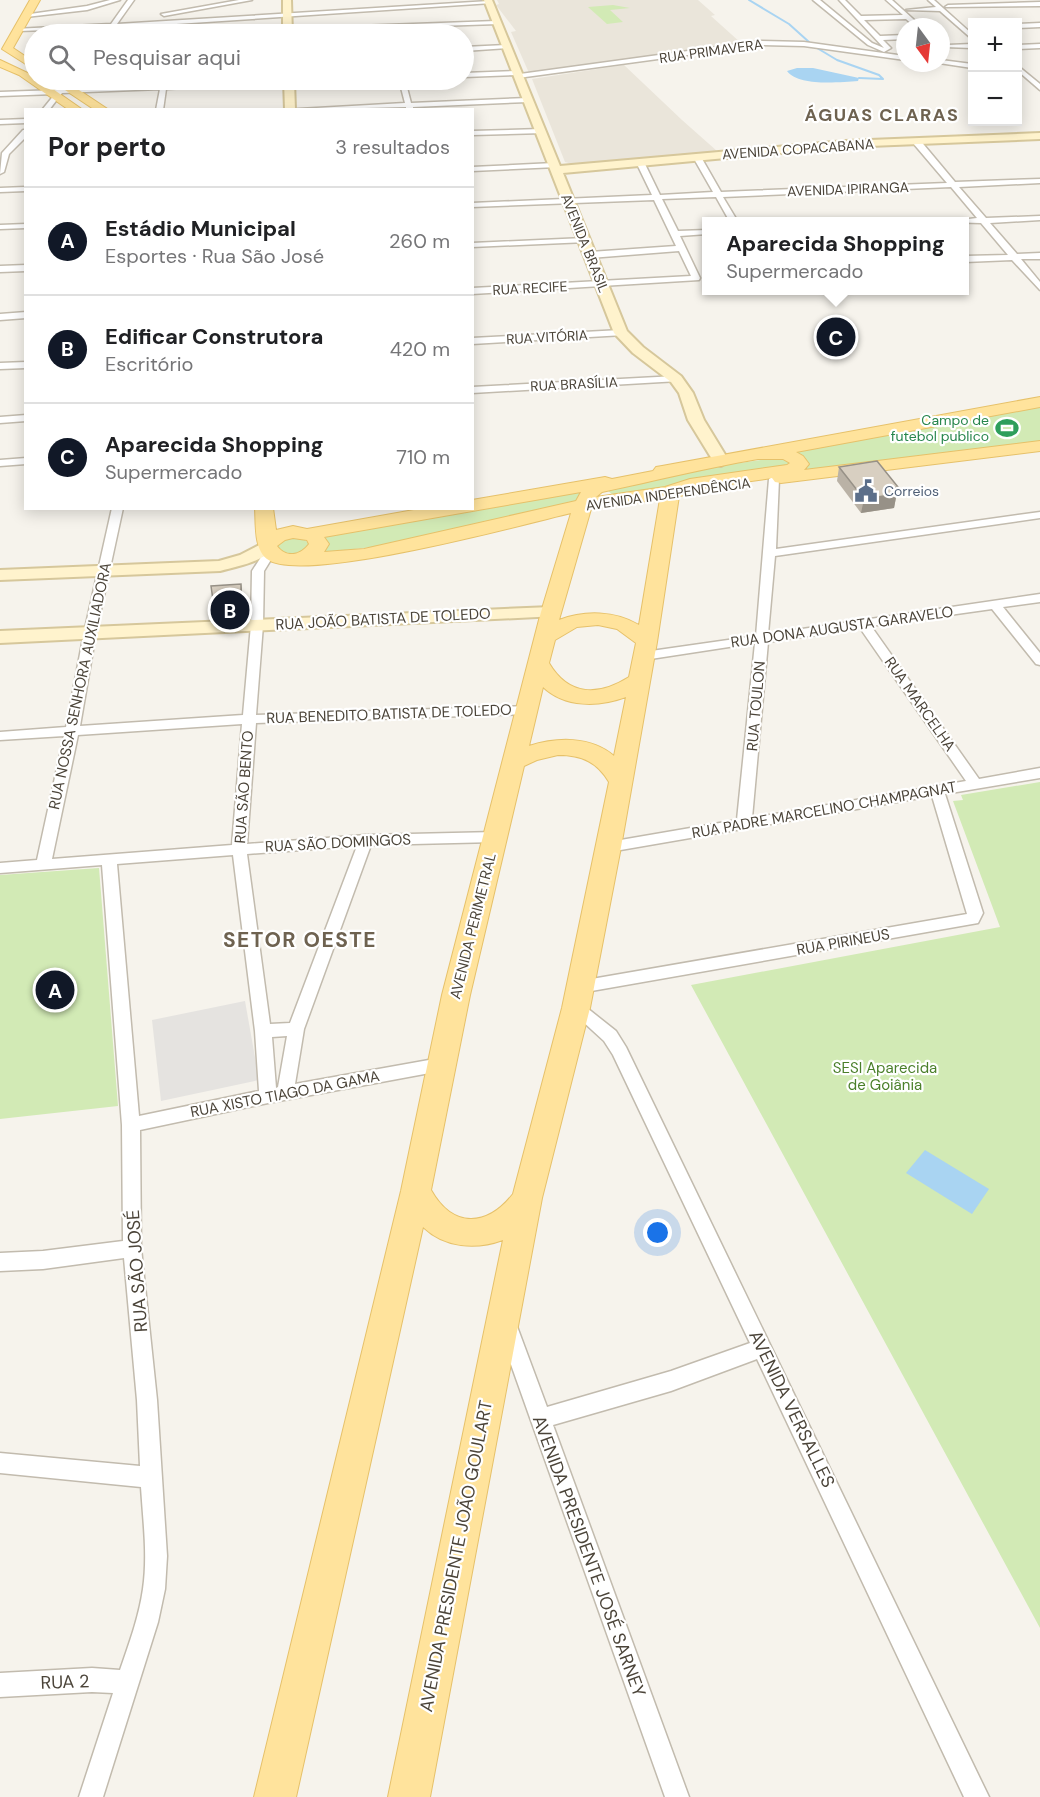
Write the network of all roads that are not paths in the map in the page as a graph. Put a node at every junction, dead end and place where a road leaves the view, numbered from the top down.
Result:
1 (28, 0) edge
2 (35, 0) edge
3 (117, 0) edge
4 (131, 0) edge
5 (249, 0) edge
6 (280, 0) edge
7 (287, 0) edge
8 (816, 0) edge
9 (842, 0) edge
10 (889, 0) edge
11 (898, 0) edge
12 (931, 0) edge
13 (940, 0) edge
14 (488, 1) edge
15 (1040, 4) edge
16 (948, 7) junction
17 (390, 9) junction
18 (941, 9) junction
19 (161, 14) dead end
20 (26, 15) junction
21 (284, 15) junction
22 (150, 16) dead end
23 (910, 16) junction
24 (859, 18) junction
25 (912, 18) edge
26 (912, 18) edge
27 (115, 23) junction
28 (496, 23) junction
29 (100, 24) edge
30 (144, 24) edge
31 (185, 24) edge
32 (284, 24) edge
33 (392, 24) edge
34 (968, 24) edge
35 (474, 25) edge
36 (1040, 25) edge
37 (1022, 26) edge
38 (951, 27) dead end
39 (961, 27) junction
40 (24, 29) edge
41 (11, 30) junction
42 (968, 33) edge
43 (896, 37) edge
44 (879, 38) junction
45 (968, 46) edge
46 (1040, 46) edge
47 (506, 47) junction
48 (1022, 47) edge
49 (950, 48) edge
50 (474, 49) edge
51 (18, 57) junction
52 (896, 57) edge
53 (24, 60) edge
54 (950, 63) edge
55 (1, 64) edge
56 (968, 65) edge
57 (1022, 71) edge
58 (24, 73) edge
59 (517, 74) junction
60 (474, 75) edge
61 (1040, 88) edge
62 (41, 90) edge
63 (60, 90) edge
64 (63, 90) edge
65 (65, 90) edge
66 (163, 90) edge
67 (284, 90) edge
68 (287, 90) edge
69 (405, 90) edge
70 (0, 94) edge
71 (528, 100) junction
72 (409, 107) edge
73 (46, 108) edge
74 (76, 108) edge
75 (100, 108) edge
76 (159, 108) edge
77 (283, 108) edge
78 (290, 108) edge
79 (350, 108) edge
80 (24, 121) edge
81 (0, 122) edge
82 (541, 131) junction
83 (474, 133) edge
84 (24, 134) edge
85 (1040, 136) edge
86 (916, 141) junction
87 (20, 153) dead end
88 (3, 154) edge
89 (697, 157) junction
90 (640, 162) junction
91 (555, 167) junction
92 (474, 169) edge
93 (0, 172) edge
94 (1040, 181) edge
95 (953, 185) junction
96 (24, 189) edge
97 (0, 190) edge
98 (719, 194) junction
99 (656, 197) junction
100 (568, 201) junction
101 (474, 205) edge
102 (731, 217) edge
103 (1040, 218) edge
104 (983, 220) junction
105 (969, 221) edge
106 (24, 226) edge
107 (0, 227) edge
108 (702, 232) edge
109 (675, 234) junction
110 (584, 240) junction
111 (474, 245) edge
112 (681, 248) junction
113 (590, 255) junction
114 (1040, 256) edge
115 (1015, 257) junction
116 (969, 259) edge
117 (24, 268) edge
118 (0, 269) edge
119 (702, 273) edge
120 (694, 275) junction
121 (602, 284) junction
122 (1040, 287) edge
123 (474, 291) edge
124 (24, 315) edge
125 (0, 316) edge
126 (621, 333) junction
127 (474, 341) edge
128 (24, 365) edge
129 (0, 366) edge
130 (676, 379) junction
131 (474, 390) edge
132 (1040, 402) edge
133 (24, 418) edge
134 (0, 420) edge
135 (1040, 446) edge
136 (760, 454) junction
137 (24, 461) edge
138 (721, 461) junction
139 (0, 463) edge
140 (679, 468) junction
141 (774, 478) junction
142 (611, 492) junction
143 (670, 492) junction
144 (474, 506) edge
145 (582, 506) junction
146 (118, 510) edge
147 (264, 510) edge
148 (278, 510) edge
149 (447, 510) edge
150 (1040, 515) edge
151 (302, 533) junction
152 (268, 548) junction
153 (770, 553) junction
154 (299, 559) junction
155 (103, 569) junction
156 (0, 576) edge
157 (1040, 598) edge
158 (995, 605) junction
159 (551, 612) junction
160 (256, 625) junction
161 (864, 625) junction
162 (90, 633) junction
163 (546, 636) junction
164 (0, 637) edge
165 (761, 639) junction
166 (646, 649) junction
167 (1040, 661) edge
168 (539, 664) junction
169 (638, 681) junction
170 (527, 710) junction
171 (248, 719) junction
172 (72, 732) junction
173 (0, 736) edge
174 (515, 761) junction
175 (1040, 773) edge
176 (620, 780) junction
177 (975, 784) junction
178 (938, 791) junction
179 (744, 825) junction
180 (496, 837) junction
181 (366, 840) junction
182 (609, 847) junction
183 (239, 849) junction
184 (109, 858) junction
185 (43, 865) junction
186 (0, 868) edge
187 (575, 1009) junction
188 (296, 1029) junction
189 (263, 1030) junction
190 (440, 1065) junction
191 (277, 1095) junction
192 (131, 1125) junction
193 (416, 1191) junction
194 (527, 1198) junction
195 (132, 1248) junction
196 (0, 1262) edge
197 (503, 1314) junction
198 (763, 1348) junction
199 (540, 1419) junction
200 (0, 1463) edge
201 (151, 1477) junction
202 (129, 1682) junction
203 (0, 1685) edge
204 (91, 1797) edge
205 (275, 1797) edge
206 (409, 1797) edge
207 (677, 1797) edge
208 (977, 1797) edge

1 - 41 main road
2 - 20 main road
3 - 20 street
4 - 27 street
5 - 19 street
6 - 21 street
7 - 21 street
8 - 44 street
9 - 24 street
10 - 23 street
11 - 23 street
12 - 18 street
13 - 16 street
14 - 17 street
14 - 28 street, AVENIDA BRASIL
15 - 16 street
16 - 34 street
17 - 21 street
17 - 33 street
18 - 23 street
18 - 39 street
20 - 41 main road
21 - 31 street
21 - 32 street
22 - 27 street
23 - 24 street
23 - 25 street
23 - 26 street
24 - 44 street
27 - 29 street
27 - 30 street
28 - 35 street
28 - 47 street, AVENIDA BRASIL
36 - 37 street
38 - 39 street
39 - 42 street
40 - 41 street
41 - 51 main road
43 - 44 street
45 - 49 street
46 - 48 street
47 - 50 street
47 - 59 street, AVENIDA BRASIL
51 - 53 main road
51 - 55 main road
52 - 59 street, RUA PRIMAVERA
54 - 56 street
55 - 58 main road
57 - 61 street
59 - 60 street, RUA PRIMAVERA
59 - 71 street, AVENIDA BRASIL
62 - 70 street
63 - 73 street
64 - 74 main road
65 - 75 main road
66 - 76 street
67 - 77 street
68 - 78 street
69 - 72 street
71 - 72 street
71 - 82 street, AVENIDA BRASIL
72 - 79 street
80 - 81 street
82 - 83 street
82 - 91 street, AVENIDA BRASIL
84 - 88 street
85 - 86 street, AVENIDA COPACABANA
86 - 89 street, AVENIDA COPACABANA
86 - 95 street
87 - 88 street
88 - 93 street
89 - 90 street, AVENIDA COPACABANA
89 - 98 street
90 - 91 street, AVENIDA COPACABANA
90 - 99 street
91 - 92 street
91 - 100 street, AVENIDA BRASIL
94 - 95 street, AVENIDA IPIRANGA
95 - 98 street, AVENIDA IPIRANGA
95 - 104 street
96 - 97 street
98 - 99 street, AVENIDA IPIRANGA
98 - 102 street
99 - 100 street, AVENIDA IPIRANGA
99 - 109 street
100 - 101 street, AVENIDA IPIRANGA
100 - 110 street, AVENIDA BRASIL
103 - 104 street
104 - 105 street
104 - 115 street
106 - 107 street
108 - 109 street
109 - 112 street
110 - 111 street
110 - 113 street, AVENIDA BRASIL
112 - 113 street
112 - 120 street
113 - 121 street, AVENIDA BRASIL
114 - 115 street
115 - 116 street
115 - 122 street
117 - 118 street
119 - 120 street, RUA RECIFE
120 - 121 street, RUA RECIFE
121 - 123 street, RUA RECIFE
121 - 126 street, AVENIDA BRASIL
124 - 125 street
126 - 127 street, RUA VITÓRIA
126 - 130 street, AVENIDA BRASIL
128 - 129 street
130 - 131 street, RUA BRASÍLIA
130 - 138 street, AVENIDA BRASIL
132 - 136 main road, AVENIDA INDEPENDÊNCIA
133 - 134 street
135 - 141 main road, AVENIDA INDEPENDÊNCIA
136 - 138 main road, AVENIDA INDEPENDÊNCIA
136 - 143 main road
137 - 139 street
138 - 140 main road, AVENIDA INDEPENDÊNCIA
140 - 142 main road
140 - 144 main road, AVENIDA INDEPENDÊNCIA
141 - 143 main road, AVENIDA INDEPENDÊNCIA
141 - 153 street, RUA TOULON
142 - 143 main road, AVENIDA INDEPENDÊNCIA
142 - 145 main road
143 - 166 main road
145 - 154 main road, AVENIDA INDEPENDÊNCIA
145 - 159 main road, AVENIDA PERIMETRAL
146 - 155 street, RUA NOSSA SENHORA AUXILIADORA
147 - 152 main road, RUA SÃO BENTO
148 - 151 main road
149 - 151 main road
150 - 153 street
151 - 152 main road
151 - 154 main road
152 - 154 main road, AVENIDA INDEPENDÊNCIA
152 - 155 street
152 - 160 street, RUA SÃO BENTO
153 - 165 street, RUA TOULON
155 - 156 street
155 - 162 street, RUA NOSSA SENHORA AUXILIADORA
157 - 158 street, RUA DONA AUGUSTA GARAVELO
158 - 161 street, RUA DONA AUGUSTA GARAVELO
158 - 167 street
159 - 160 street, RUA JOÃO BATISTA DE TOLEDO
159 - 163 main road, AVENIDA PERIMETRAL
160 - 162 street, RUA JOÃO BATISTA DE TOLEDO
160 - 171 street, RUA SÃO BENTO
161 - 165 street, RUA DONA AUGUSTA GARAVELO
161 - 177 street, RUA MARCELHA
162 - 164 street, RUA JOÃO BATISTA DE TOLEDO
162 - 172 street, RUA NOSSA SENHORA AUXILIADORA
163 - 166 main road
163 - 168 main road, AVENIDA PERIMETRAL
165 - 166 street, RUA DONA AUGUSTA GARAVELO
165 - 179 street, RUA TOULON
166 - 169 main road
168 - 169 main road
168 - 170 main road, AVENIDA PERIMETRAL
169 - 176 main road
170 - 171 street, RUA BENEDITO BATISTA DE TOLEDO
170 - 174 main road, AVENIDA PERIMETRAL
171 - 172 street, RUA BENEDITO BATISTA DE TOLEDO
171 - 183 street, RUA SÃO BENTO
172 - 173 street, RUA BENEDITO BATISTA DE TOLEDO
172 - 185 street, RUA NOSSA SENHORA AUXILIADORA
174 - 176 main road
174 - 180 main road, AVENIDA PERIMETRAL
175 - 177 street, RUA PADRE MARCELINO CHAMPAGNAT
176 - 182 main road
177 - 178 street, RUA PADRE MARCELINO CHAMPAGNAT
178 - 179 street, RUA PADRE MARCELINO CHAMPAGNAT
178 - 187 street, RUA PIRINEUS
179 - 182 street, RUA PADRE MARCELINO CHAMPAGNAT
180 - 181 street, RUA SÃO DOMINGOS
180 - 190 main road, AVENIDA PERIMETRAL
181 - 183 street, RUA SÃO DOMINGOS
181 - 188 street
182 - 187 main road
183 - 184 street, RUA SÃO DOMINGOS
183 - 189 street, RUA SÃO BENTO
184 - 185 street, RUA SÃO DOMINGOS
184 - 192 street, RUA SÃO JOSÉ
185 - 186 street, RUA SÃO DOMINGOS
187 - 194 main road
187 - 198 street, AVENIDA VERSALLES
188 - 189 street
188 - 191 street
189 - 191 street, RUA SÃO BENTO
190 - 191 street, RUA XISTO TIAGO DA GAMA
190 - 193 main road, AVENIDA PERIMETRAL
191 - 192 street, RUA XISTO TIAGO DA GAMA
192 - 195 street, RUA SÃO JOSÉ
193 - 194 main road
193 - 205 main road, AVENIDA PERIMETRAL
194 - 197 main road
195 - 196 street
195 - 201 street, RUA SÃO JOSÉ
197 - 199 street, AVENIDA PRESIDENTE JOSÉ SARNEY
197 - 206 main road, AVENIDA PRESIDENTE JOÃO GOULART
198 - 199 street
198 - 208 street, AVENIDA VERSALLES
199 - 207 street, AVENIDA PRESIDENTE JOSÉ SARNEY
200 - 201 street
201 - 202 street, RUA SÃO JOSÉ
202 - 203 street, RUA 2
202 - 204 street, RUA SÃO JOSÉ

